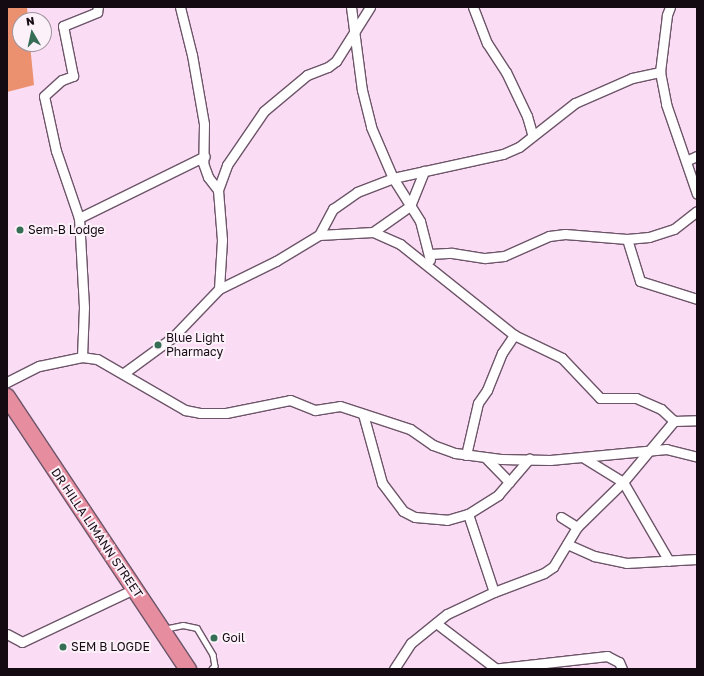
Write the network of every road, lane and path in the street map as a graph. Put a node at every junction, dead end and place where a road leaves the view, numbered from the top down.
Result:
1 (98, 7) edge
2 (180, 7) edge
3 (351, 7) edge
4 (370, 7) edge
5 (473, 7) edge
6 (670, 7) edge
7 (355, 32) junction
8 (660, 72) junction
9 (532, 134) junction
10 (205, 156) junction
11 (697, 156) edge
12 (688, 160) junction
13 (424, 170) junction
14 (393, 178) junction
15 (218, 190) junction
16 (697, 194) edge
17 (410, 206) junction
18 (697, 211) edge
19 (79, 218) junction
20 (373, 232) junction
21 (320, 235) junction
22 (628, 239) junction
23 (430, 254) junction
24 (431, 267) junction
25 (219, 289) junction
26 (697, 299) edge
27 (514, 335) junction
28 (82, 357) junction
29 (124, 373) junction
30 (7, 382) edge
31 (7, 397) edge
32 (363, 414) junction
33 (697, 420) edge
34 (674, 421) junction
35 (648, 451) junction
36 (466, 455) junction
37 (485, 457) junction
38 (697, 457) edge
39 (584, 458) junction
40 (529, 459) junction
41 (508, 482) junction
42 (623, 482) junction
43 (468, 514) junction
44 (560, 517) dead end
45 (577, 527) junction
46 (567, 544) junction
47 (697, 559) edge
48 (669, 561) junction
49 (134, 589) junction
50 (494, 592) junction
51 (436, 623) junction
52 (162, 630) junction
53 (7, 634) edge
54 (510, 668) edge
55 (188, 669) edge
56 (212, 669) edge
57 (394, 669) edge
58 (494, 669) edge
59 (622, 669) edge

1 - 19 street
2 - 10 street
3 - 7 street
4 - 7 street
5 - 9 street
6 - 8 street
7 - 14 street
7 - 15 street
8 - 9 street
8 - 12 street
9 - 13 street
10 - 15 street
10 - 19 street
11 - 12 street
12 - 16 street
13 - 14 street
13 - 17 street
14 - 17 street
14 - 21 street
15 - 25 street
17 - 20 street
17 - 23 street
18 - 22 street
19 - 28 street
20 - 21 street
20 - 24 street
21 - 25 street
22 - 23 street
22 - 26 street
23 - 24 street
24 - 27 street
25 - 29 street
27 - 34 street
27 - 36 street
28 - 29 street
28 - 30 street
29 - 32 street
31 - 49 highway, DR HILLA LIMANN STREET
32 - 36 street
32 - 43 street
33 - 34 street
34 - 35 street
35 - 38 street
35 - 39 street
35 - 42 street
36 - 37 street
37 - 40 street
37 - 41 street
39 - 40 street
39 - 42 street
40 - 41 street
41 - 43 street
42 - 45 street
42 - 48 street
43 - 50 street
44 - 45 street
45 - 46 street
46 - 48 street
46 - 50 street
47 - 48 street
49 - 52 highway, DR HILLA LIMANN STREET
49 - 53 street
50 - 51 street
51 - 57 street
51 - 58 street
52 - 55 highway, DR HILLA LIMANN STREET
52 - 56 lane
54 - 58 street
54 - 59 street

